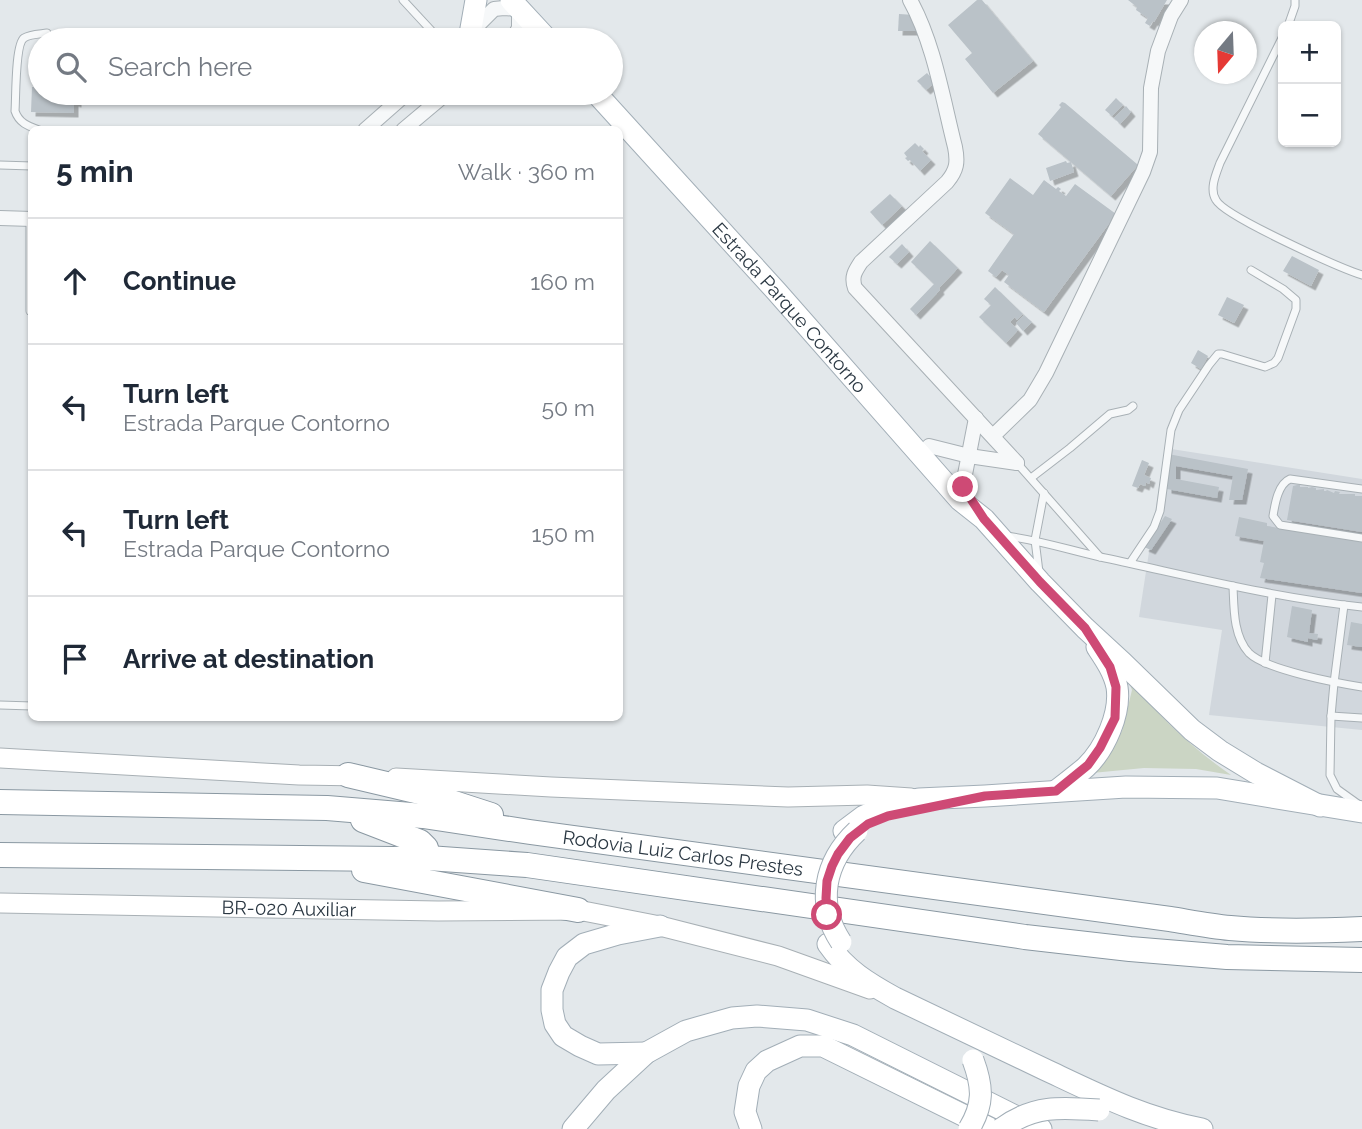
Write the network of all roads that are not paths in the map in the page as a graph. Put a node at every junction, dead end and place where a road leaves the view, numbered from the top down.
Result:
1 (403, 0) edge
2 (477, 0) edge
3 (910, 0) edge
4 (1181, 0) edge
5 (1295, 0) edge
6 (518, 2) edge
7 (1290, 21) edge
8 (429, 28) edge
9 (469, 28) edge
10 (476, 28) edge
11 (519, 28) edge
12 (543, 28) edge
13 (28, 37) edge
14 (1278, 46) edge
15 (393, 105) edge
16 (422, 105) edge
17 (432, 105) edge
18 (609, 105) edge
19 (610, 105) edge
20 (426, 110) junction
21 (29, 126) edge
22 (370, 126) edge
23 (408, 126) edge
24 (0, 165) edge
25 (28, 166) edge
26 (0, 218) edge
27 (28, 219) edge
28 (1251, 271) dead end
29 (1362, 275) edge
30 (1133, 406) dead end
31 (975, 418) junction
32 (993, 436) junction
33 (929, 446) junction
34 (969, 456) junction
35 (1017, 463) junction
36 (1031, 478) junction
37 (1362, 489) edge
38 (961, 493) junction
39 (1044, 493) junction
40 (1000, 536) junction
41 (1362, 538) edge
42 (1035, 540) junction
43 (1101, 557) junction
44 (1130, 563) junction
45 (1040, 582) junction
46 (1233, 586) junction
47 (1272, 595) junction
48 (1344, 605) junction
49 (1362, 607) edge
50 (1085, 628) junction
51 (1265, 663) junction
52 (1334, 682) junction
53 (1362, 687) edge
54 (0, 705) edge
55 (28, 706) edge
56 (1331, 716) junction
57 (1362, 718) edge
58 (0, 758) edge
59 (348, 775) junction
60 (1056, 791) junction
61 (985, 796) junction
62 (919, 799) junction
63 (0, 802) edge
64 (1320, 806) junction
65 (327, 808) junction
66 (1362, 810) edge
67 (850, 831) junction
68 (530, 832) junction
69 (0, 855) edge
70 (294, 857) junction
71 (428, 858) junction
72 (0, 903) edge
73 (579, 910) junction
74 (660, 926) junction
75 (1362, 929) edge
76 (834, 943) junction
77 (1362, 960) edge
78 (895, 998) junction
79 (929, 1014) junction
80 (988, 1042) junction
81 (646, 1053) junction
82 (1144, 1114) junction
83 (573, 1129) edge
84 (751, 1129) edge
85 (969, 1129) edge
86 (991, 1129) edge
87 (1001, 1129) edge
88 (1041, 1129) edge
89 (1202, 1129) edge

1 - 8 lane
2 - 9 main road
3 - 31 street
4 - 32 street
5 - 7 lane
6 - 10 street
6 - 11 street
6 - 12 main road
13 - 21 lane
14 - 29 lane
15 - 22 street
16 - 20 street
17 - 20 street
18 - 38 main road, Estrada Parque Contorno
19 - 33 main road, Estrada Parque Contorno
20 - 23 street
24 - 25 lane
26 - 27 street
28 - 44 lane
30 - 36 lane
31 - 32 street
31 - 34 street
32 - 35 street
33 - 34 street
33 - 38 main road, Estrada Parque Contorno
34 - 35 street
34 - 38 street
35 - 36 lane
36 - 39 lane
37 - 41 lane
38 - 40 main road, Estrada Parque Contorno
39 - 42 lane
39 - 43 lane
40 - 42 lane
40 - 45 main road, Estrada Parque Contorno
42 - 43 lane
42 - 45 lane
43 - 44 lane
44 - 46 lane
45 - 50 main road, Estrada Parque Contorno
46 - 47 lane
46 - 51 lane
47 - 48 lane
47 - 51 lane
48 - 49 lane
48 - 52 lane
50 - 60 main road, Estrada Parque Contorno
50 - 64 main road, Estrada Parque Contorno
51 - 52 lane
52 - 53 lane
52 - 56 lane
54 - 55 lane
56 - 57 lane
56 - 66 lane
58 - 59 main road
59 - 62 main road
59 - 68 highway
60 - 61 main road
60 - 64 main road
61 - 62 main road
61 - 67 main road
62 - 67 main road
63 - 65 highway, Rodovia Luiz Carlos Prestes
64 - 66 main road
65 - 68 highway, Rodovia Luiz Carlos Prestes
65 - 71 highway
67 - 76 main road
68 - 75 highway, Rodovia Luiz Carlos Prestes
69 - 70 highway, Rodovia Luiz Carlos Prestes
70 - 71 highway, Rodovia Luiz Carlos Prestes
70 - 73 highway
71 - 77 highway, Rodovia Luiz Carlos Prestes
72 - 73 main road, BR-020 Auxiliar
73 - 74 main road, BR-020 Auxiliar
74 - 78 main road, BR-020 Auxiliar
74 - 81 main road
76 - 78 main road
76 - 80 main road
78 - 79 main road
79 - 80 main road
79 - 85 main road, bridge
80 - 82 main road
81 - 83 main road
81 - 88 main road
82 - 87 main road, bridge
82 - 89 main road
84 - 86 main road

